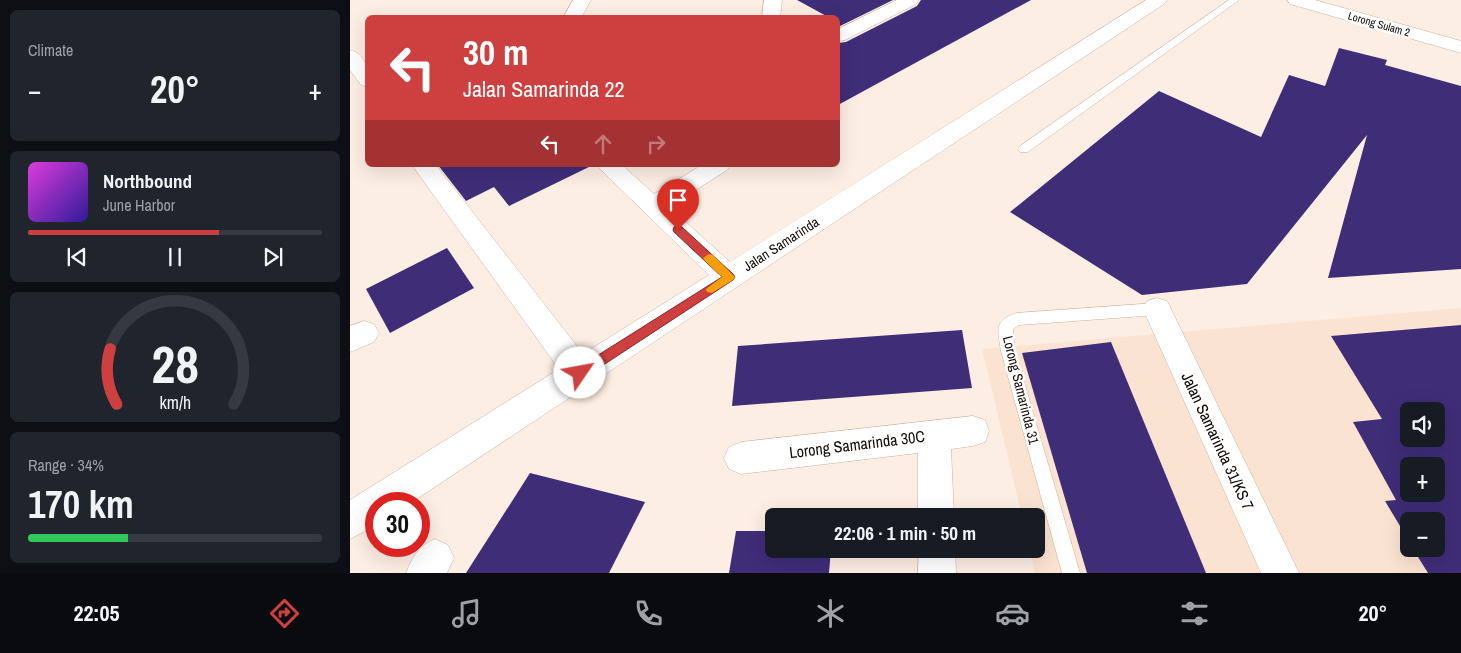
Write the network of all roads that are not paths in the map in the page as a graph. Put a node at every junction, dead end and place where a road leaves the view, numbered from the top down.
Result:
1 (582, 0) edge
2 (773, 0) edge
3 (910, 0) edge
4 (1158, 0) edge
5 (1235, 0) edge
6 (1296, 0) edge
7 (574, 15) edge
8 (771, 15) edge
9 (840, 35) edge
10 (1461, 47) edge
11 (350, 56) edge
12 (365, 77) edge
13 (1024, 149) dead end
14 (425, 167) edge
15 (610, 167) edge
16 (716, 167) edge
17 (652, 206) junction
18 (730, 277) junction
19 (1157, 309) joint
20 (569, 359) junction
21 (973, 431) dead end
22 (934, 435) junction
23 (741, 458) dead end
24 (393, 492) edge
25 (936, 508) edge
26 (365, 512) edge
27 (350, 521) edge
28 (937, 558) edge
29 (938, 573) edge
30 (1071, 573) edge
31 (1280, 573) edge

1 - 7 street
2 - 8 street
3 - 9 street
4 - 18 street, Jalan Samarinda
5 - 13 lane
6 - 10 street, Lorong Sulam 2
11 - 12 street
14 - 20 street
15 - 17 street
16 - 17 street
17 - 18 street
18 - 20 street, Jalan Samarinda
19 - 30 lane, Lorong Samarinda 31
19 - 31 street, Jalan Samarinda 31/KS 7
20 - 24 street, Jalan Samarinda
21 - 22 street, Lorong Samarinda 30C
22 - 23 street, Lorong Samarinda 30C
22 - 25 street
26 - 27 street, Jalan Samarinda
28 - 29 street

